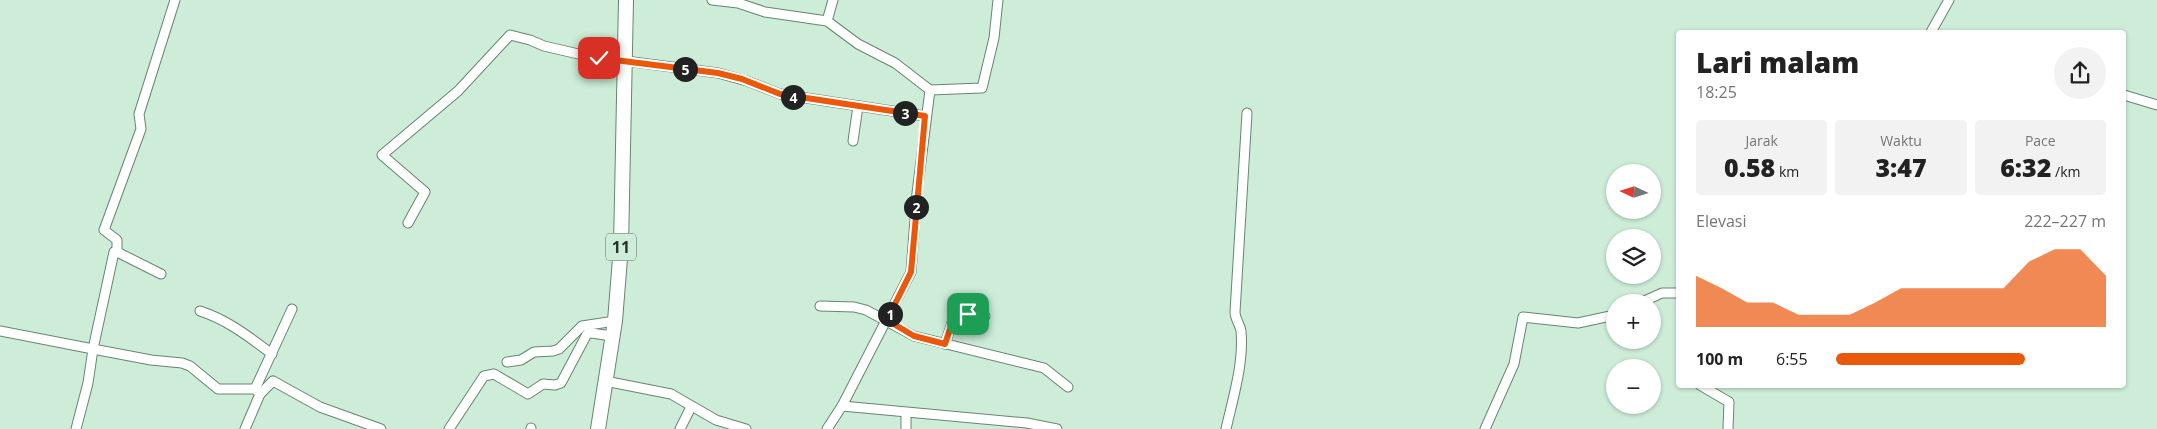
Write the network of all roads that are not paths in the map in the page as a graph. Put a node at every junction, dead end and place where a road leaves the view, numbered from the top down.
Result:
1 (175, 0) edge
2 (626, 0) edge
3 (712, 0) edge
4 (833, 0) edge
5 (998, 0) edge
6 (1949, 0) edge
7 (827, 21) junction
8 (1932, 30) edge
9 (625, 63) junction
10 (930, 90) junction
11 (2126, 96) edge
12 (2157, 105) edge
13 (858, 106) junction
14 (1247, 113) dead end
15 (925, 116) junction
16 (853, 141) dead end
17 (408, 223) dead end
18 (117, 252) junction
19 (161, 274) dead end
20 (1676, 293) edge
21 (1660, 294) edge
22 (820, 306) dead end
23 (292, 309) dead end
24 (200, 311) dead end
25 (986, 316) dead end
26 (1606, 317) edge
27 (887, 320) junction
28 (615, 321) junction
29 (0, 330) edge
30 (612, 336) junction
31 (945, 344) junction
32 (93, 349) junction
33 (272, 354) junction
34 (507, 362) dead end
35 (605, 381) junction
36 (1068, 387) dead end
37 (1705, 388) edge
38 (258, 392) junction
39 (842, 406) junction
40 (691, 407) junction
41 (906, 412) junction
42 (976, 418) junction
43 (76, 429) edge
44 (245, 429) edge
45 (381, 429) edge
46 (449, 429) edge
47 (598, 429) edge
48 (680, 429) edge
49 (746, 429) edge
50 (827, 429) edge
51 (906, 429) edge
52 (974, 429) edge
53 (1056, 429) edge
54 (1226, 429) edge
55 (1485, 429) edge
56 (1728, 429) edge

1 - 18 street
2 - 9 highway, 11
3 - 7 street
4 - 7 street
5 - 10 street
6 - 8 street
7 - 10 street
9 - 13 street
9 - 17 street
9 - 28 highway, 11
10 - 15 street
11 - 12 street
13 - 15 street
13 - 16 street
14 - 54 street
15 - 27 street
18 - 19 street
18 - 32 street
20 - 21 street
22 - 27 street
23 - 33 street
24 - 33 street
25 - 31 street
26 - 55 street
27 - 31 street
27 - 39 street
28 - 30 highway, 11
28 - 34 street
29 - 32 street
30 - 35 highway, 11
30 - 46 street
31 - 36 street
32 - 38 street
32 - 43 street
33 - 38 street
35 - 40 street
35 - 47 highway, 11
37 - 56 street
38 - 44 street
38 - 45 street
39 - 41 street
39 - 50 street
40 - 48 street
40 - 49 street
41 - 42 street
41 - 51 street
42 - 52 street
42 - 53 street

